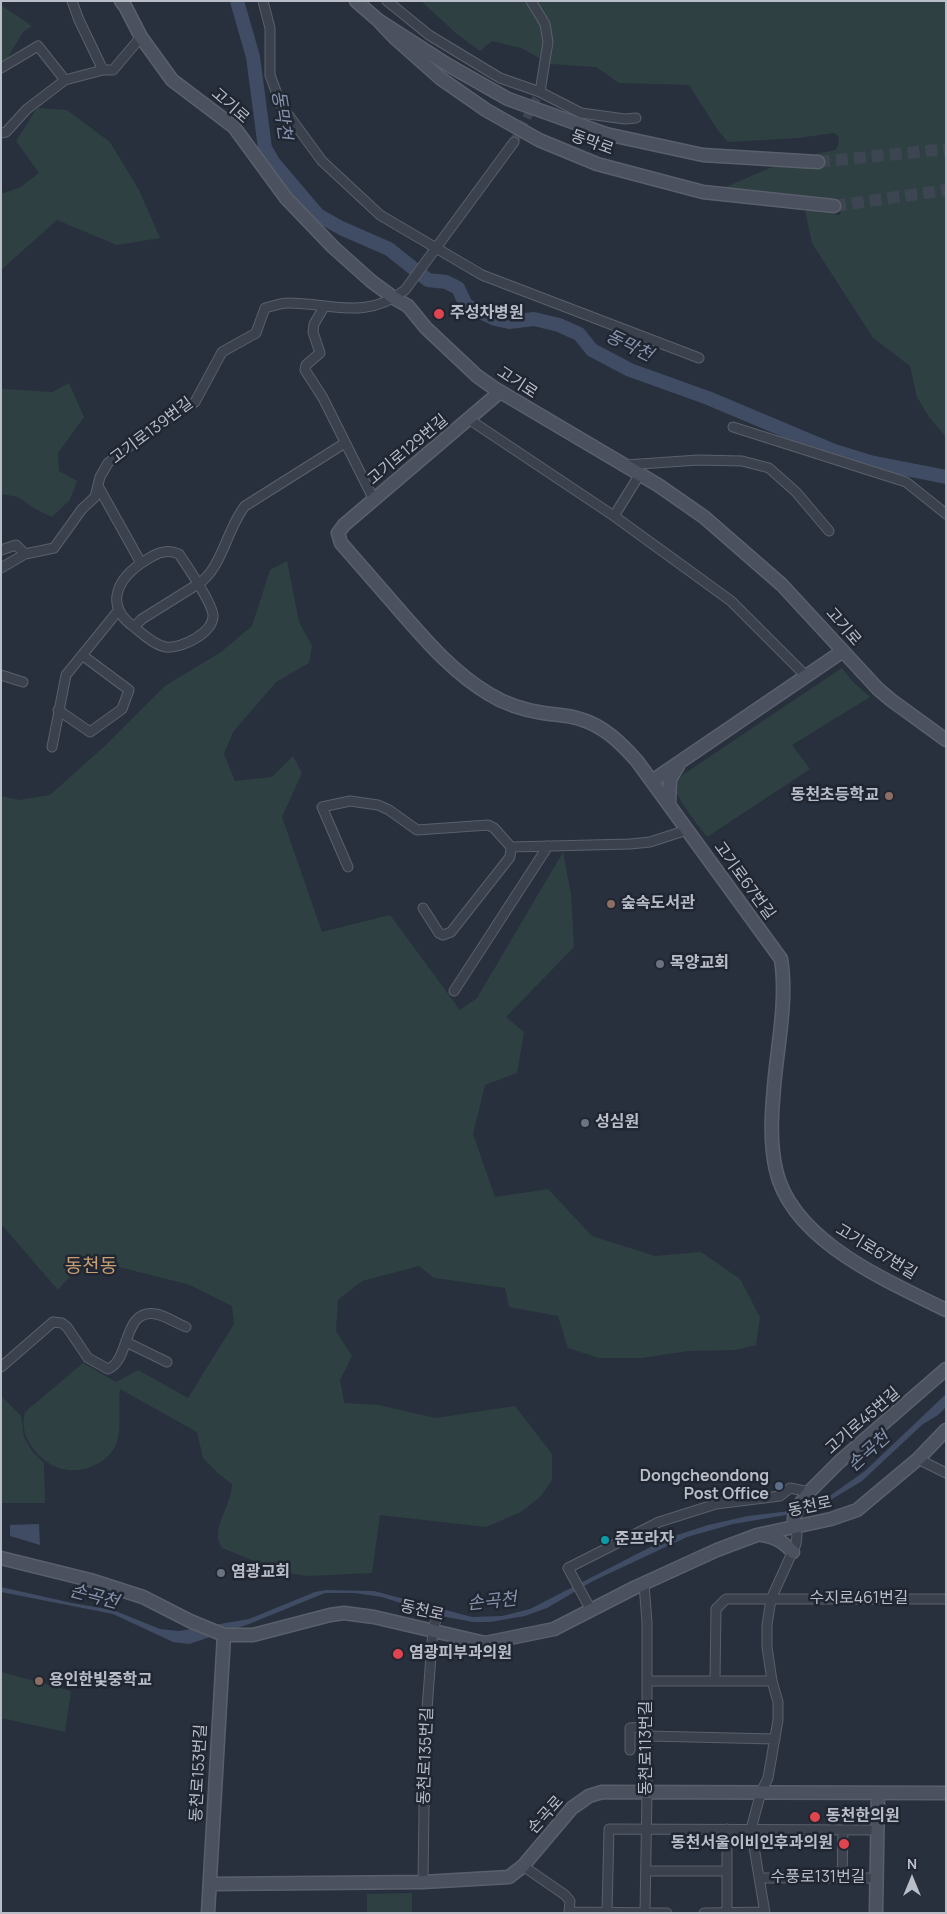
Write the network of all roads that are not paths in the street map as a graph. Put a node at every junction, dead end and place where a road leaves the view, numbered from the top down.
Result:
1 (72, 1) edge
2 (121, 1) edge
3 (263, 1) edge
4 (356, 1) edge
5 (388, 1) edge
6 (531, 1) edge
7 (378, 20) junction
8 (141, 37) junction
9 (1, 68) edge
10 (103, 70) junction
11 (65, 80) junction
12 (540, 92) junction
13 (636, 118) dead end
14 (1, 133) edge
15 (514, 142) tunnel mouth
16 (818, 162) tunnel mouth
17 (834, 206) tunnel mouth
18 (436, 246) junction
19 (400, 294) junction
20 (324, 307) junction
21 (699, 358) dead end
22 (500, 392) junction
23 (470, 420) junction
24 (733, 427) dead end
25 (345, 443) junction
26 (626, 465) junction
27 (640, 474) junction
28 (98, 486) junction
29 (374, 500) junction
30 (946, 514) edge
31 (614, 516) junction
32 (829, 532) dead end
33 (338, 533) joint
34 (1, 550) edge
35 (25, 554) junction
36 (142, 563) junction
37 (1, 568) edge
38 (198, 584) junction
39 (118, 611) junction
40 (134, 627) junction
41 (843, 651) junction
42 (82, 655) junction
43 (1, 675) edge
44 (806, 676) junction
45 (23, 682) dead end
46 (58, 710) junction
47 (946, 740) edge
48 (52, 747) dead end
49 (681, 762) junction
50 (652, 781) junction
51 (669, 804) junction
52 (687, 830) junction
53 (548, 846) junction
54 (511, 847) junction
55 (348, 867) dead end
56 (423, 908) dead end
57 (454, 992) dead end
58 (946, 1310) edge
59 (186, 1326) dead end
60 (126, 1342) junction
61 (167, 1362) dead end
62 (1, 1367) edge
63 (946, 1369) edge
64 (946, 1430) edge
65 (918, 1460) junction
66 (946, 1473) edge
67 (806, 1496) junction
68 (794, 1526) junction
69 (757, 1535) junction
70 (793, 1552) junction
71 (1, 1558) edge
72 (644, 1584) junction
73 (771, 1598) junction
74 (946, 1599) edge
75 (591, 1610) junction
76 (438, 1616) dead end
77 (433, 1630) junction
78 (224, 1635) junction
79 (715, 1680) junction
80 (647, 1681) junction
81 (772, 1681) junction
82 (647, 1732) junction
83 (775, 1739) junction
84 (630, 1750) dead end
85 (647, 1792) junction
86 (760, 1792) junction
87 (878, 1793) junction
88 (946, 1793) edge
89 (646, 1829) junction
90 (727, 1829) junction
91 (751, 1829) junction
92 (843, 1830) junction
93 (877, 1830) junction
94 (523, 1866) junction
95 (646, 1871) junction
96 (727, 1871) junction
97 (759, 1878) junction
98 (842, 1878) junction
99 (877, 1878) junction
100 (423, 1882) junction
101 (210, 1884) junction
102 (569, 1912) edge
103 (727, 1912) edge
104 (765, 1912) edge
105 (208, 1913) edge
106 (608, 1913) edge
107 (645, 1913) edge
108 (666, 1913) edge
109 (704, 1913) edge
110 (876, 1913) edge

1 - 10 street
2 - 8 street, 고기로
3 - 18 street
4 - 7 street, 동막로
5 - 12 street
6 - 12 street
7 - 16 street, 동막로
7 - 17 street, 동막로
8 - 10 street
8 - 19 street, 고기로
9 - 11 street
10 - 11 street
11 - 14 street
12 - 13 street
15 - 18 street
18 - 19 street
18 - 21 street
19 - 20 street, 고기로139번길
19 - 22 street, 고기로
20 - 25 street
20 - 28 street, 고기로139번길
22 - 23 street, 고기로129번길
22 - 26 street, 고기로
23 - 29 street, 고기로129번길
23 - 31 street
24 - 30 street
25 - 29 street
25 - 38 street
26 - 27 street, 고기로
26 - 32 street
27 - 31 street
27 - 41 street, 고기로
28 - 35 street, 고기로139번길
28 - 36 street
29 - 33 street, 고기로129번길
31 - 44 street
33 - 50 street, 고기로67번길
34 - 35 street, 고기로139번길
35 - 37 street
36 - 38 street
36 - 39 street
38 - 40 street
38 - 40 street
39 - 40 street
39 - 42 street
41 - 44 street
41 - 47 street, 고기로
42 - 46 street
42 - 46 street
43 - 45 street
44 - 49 street
46 - 48 street
49 - 50 street
49 - 51 street
50 - 51 street, 고기로67번길
51 - 52 street, 고기로67번길
52 - 53 street
52 - 58 street, 고기로67번길
53 - 54 street
53 - 57 street
54 - 55 street
54 - 56 street
59 - 60 street
60 - 61 street
60 - 62 street
63 - 67 street, 고기로45번길
64 - 65 street, 동천로
65 - 66 street
65 - 68 street, 동천로
67 - 68 street
67 - 75 street
68 - 69 street, 동천로
68 - 70 street
69 - 70 street
69 - 72 street, 동천로
70 - 73 street
71 - 78 street, 동천로
72 - 75 street, 동천로
72 - 80 street, 동천로113번길
73 - 74 street, 수지로461번길
73 - 79 street, 수지로461번길
73 - 81 street
75 - 77 street, 동천로
76 - 77 street, 동천로135번길
77 - 78 street, 동천로
77 - 100 street, 동천로135번길
78 - 101 street, 동천로153번길
79 - 80 street
79 - 81 street
80 - 82 street, 동천로113번길
81 - 83 street
82 - 83 street
82 - 84 street
82 - 85 street, 동천로113번길
83 - 86 street
85 - 86 street, 손곡로
85 - 89 street, 동천로113번길
85 - 94 street, 손곡로
86 - 87 street, 손곡로
86 - 91 street
87 - 88 street, 손곡로
87 - 93 street
89 - 90 street
89 - 95 street, 동천로113번길
89 - 106 street
90 - 91 street
90 - 96 street
91 - 92 street
91 - 97 street
92 - 93 street
92 - 98 street
93 - 99 street
94 - 100 street, 손곡로
94 - 102 street
95 - 96 street
95 - 107 street, 동천로113번길
96 - 103 street
97 - 98 street, 수풍로131번길
97 - 104 street
98 - 99 street, 수풍로131번길
99 - 110 street
100 - 101 street, 손곡로
101 - 105 street, 동천로153번길
102 - 106 street
103 - 104 street
103 - 109 street
106 - 107 street
107 - 108 street

